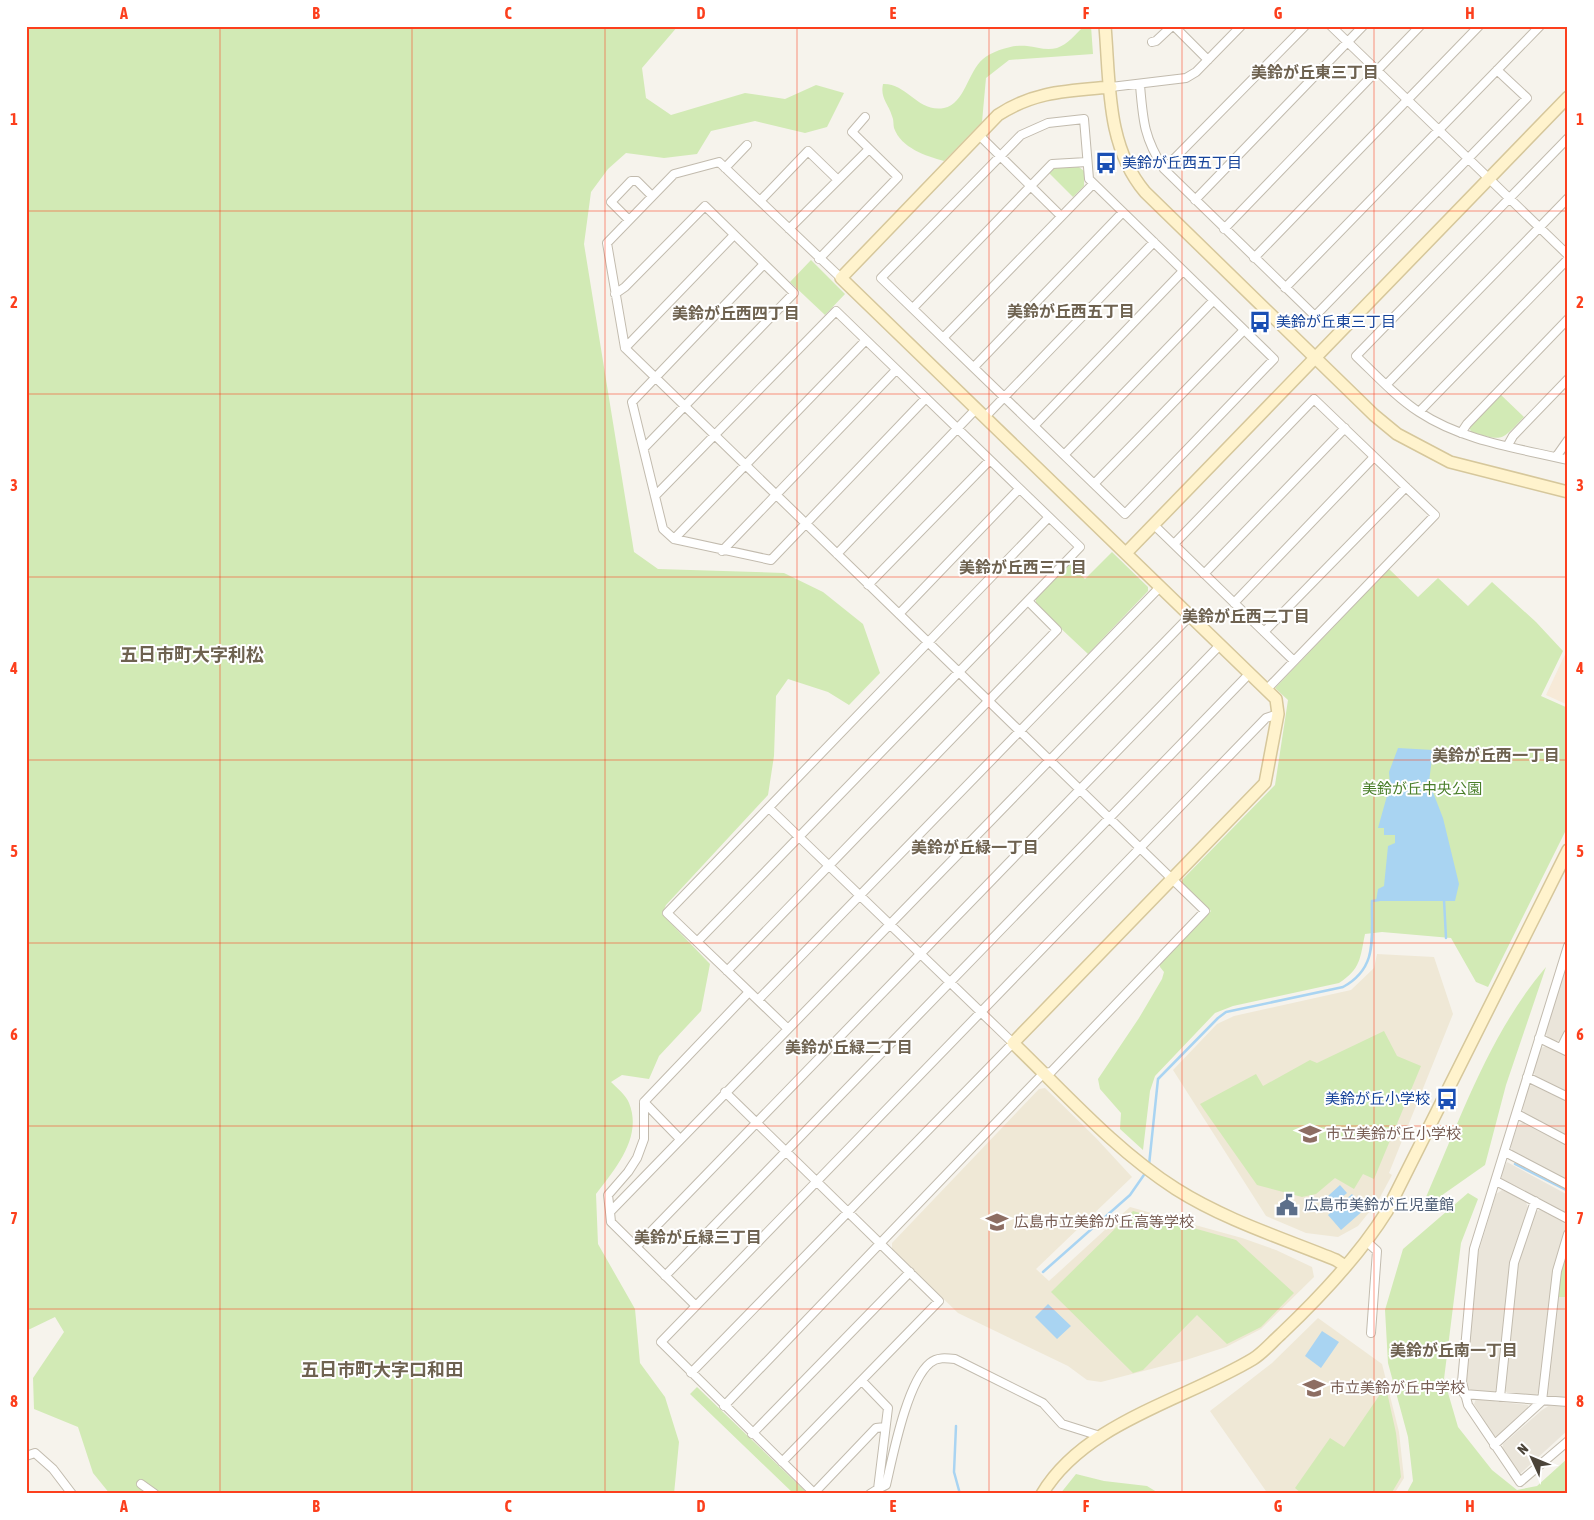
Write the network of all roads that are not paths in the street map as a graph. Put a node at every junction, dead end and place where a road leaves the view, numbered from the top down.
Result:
1 (1105, 26) edge
2 (1173, 26) edge
3 (1241, 26) edge
4 (1305, 26) edge
5 (1331, 26) edge
6 (1363, 26) edge
7 (1420, 26) edge
8 (1480, 26) edge
9 (1540, 26) edge
10 (1152, 42) dead end
11 (1347, 42) junction
12 (1208, 60) junction
13 (1497, 70) junction
14 (1377, 71) junction
15 (1140, 85) junction
16 (1111, 87) junction
17 (1568, 97) edge
18 (1407, 100) junction
19 (865, 118) dead end
20 (1438, 130) junction
21 (979, 135) junction
22 (1568, 138) edge
23 (747, 145) dead end
24 (869, 149) junction
25 (1000, 155) junction
26 (1468, 159) junction
27 (1087, 162) junction
28 (726, 168) junction
29 (1164, 169) junction
30 (837, 179) junction
31 (1489, 179) junction
32 (1093, 184) junction
33 (1032, 186) junction
34 (652, 196) junction
35 (1509, 198) junction
36 (1568, 198) edge
37 (1195, 200) junction
38 (760, 201) junction
39 (1122, 213) junction
40 (1062, 216) junction
41 (629, 220) junction
42 (1540, 227) junction
43 (789, 229) junction
44 (1224, 229) junction
45 (734, 235) junction
46 (1154, 242) junction
47 (1568, 257) edge
48 (1254, 258) junction
49 (819, 259) junction
50 (764, 264) junction
51 (1183, 271) junction
52 (841, 278) junction
53 (1286, 288) junction
54 (615, 294) junction
55 (1214, 301) junction
56 (913, 308) junction
57 (1568, 319) edge
58 (1244, 330) junction
59 (943, 338) junction
60 (866, 340) junction
61 (625, 348) junction
62 (1315, 358) junction
63 (974, 367) junction
64 (896, 370) junction
65 (655, 378) junction
66 (1568, 379) edge
67 (1386, 385) junction
68 (1004, 396) junction
69 (926, 398) junction
70 (684, 407) junction
71 (1419, 412) junction
72 (981, 413) junction
73 (1034, 426) junction
74 (958, 428) junction
75 (1345, 428) junction
76 (1461, 433) junction
77 (714, 436) junction
78 (1568, 440) edge
79 (1508, 445) junction
80 (644, 448) junction
81 (1064, 455) junction
82 (1374, 457) junction
83 (1556, 457) junction
84 (990, 460) junction
85 (1568, 460) edge
86 (745, 465) junction
87 (1094, 484) junction
88 (1406, 487) junction
89 (1019, 488) junction
90 (1568, 492) edge
91 (775, 494) junction
92 (655, 496) junction
93 (1049, 517) junction
94 (806, 524) junction
95 (1154, 526) junction
96 (674, 539) junction
97 (1174, 544) junction
98 (722, 551) junction
99 (837, 554) junction
100 (1126, 554) junction
101 (1204, 574) junction
102 (868, 584) junction
103 (1160, 586) junction
104 (1028, 601) junction
105 (1234, 603) junction
106 (899, 614) junction
107 (1190, 616) junction
108 (1264, 632) junction
109 (929, 643) junction
110 (1220, 645) junction
111 (1294, 661) junction
112 (959, 672) junction
113 (1250, 674) junction
114 (1266, 689) junction
115 (989, 702) junction
116 (1278, 714) junction
117 (1020, 732) junction
118 (1049, 760) junction
119 (1079, 789) junction
120 (769, 808) junction
121 (1109, 818) junction
122 (799, 836) junction
123 (1140, 848) junction
124 (1568, 850) edge
125 (829, 865) junction
126 (1173, 879) junction
127 (861, 895) junction
128 (890, 923) junction
129 (697, 942) junction
130 (1568, 946) edge
131 (921, 953) junction
132 (727, 971) junction
133 (951, 983) junction
134 (749, 992) junction
135 (758, 1000) junction
136 (982, 1013) junction
137 (787, 1028) junction
138 (1568, 1034) edge
139 (1539, 1038) junction
140 (1013, 1042) junction
141 (1564, 1050) edge
142 (1044, 1073) junction
143 (1527, 1077) junction
144 (725, 1092) junction
145 (1568, 1097) edge
146 (644, 1102) junction
147 (1517, 1114) junction
148 (757, 1122) junction
149 (680, 1139) junction
150 (1568, 1141) edge
151 (787, 1151) junction
152 (1505, 1152) junction
153 (817, 1180) junction
154 (1496, 1181) junction
155 (1568, 1185) edge
156 (1535, 1201) junction
157 (848, 1210) junction
158 (610, 1212) junction
159 (1568, 1219) edge
160 (1568, 1234) edge
161 (1368, 1242) junction
162 (881, 1243) junction
163 (636, 1247) junction
164 (1345, 1266) junction
165 (910, 1272) junction
166 (665, 1276) junction
167 (696, 1306) junction
168 (1371, 1333) dead end
169 (691, 1373) junction
170 (862, 1381) junction
171 (1464, 1394) junction
172 (1500, 1397) junction
173 (1542, 1401) junction
174 (1568, 1402) edge
175 (724, 1406) junction
176 (885, 1427) junction
177 (752, 1434) junction
178 (1100, 1436) junction
179 (1568, 1440) edge
180 (1494, 1445) junction
181 (26, 1456) edge
182 (782, 1462) junction
183 (141, 1484) dead end
184 (878, 1489) junction
185 (814, 1493) edge
186 (72, 1494) edge
187 (155, 1494) edge
188 (870, 1494) edge
189 (1042, 1494) edge

1 - 16 street
2 - 10 street
2 - 12 street
3 - 12 street
4 - 29 street
5 - 11 street
6 - 11 street
7 - 14 street
8 - 18 street
9 - 13 street
11 - 14 street
11 - 37 street
12 - 15 street
13 - 20 street
13 - 26 street
14 - 18 street
14 - 44 street
15 - 16 street
15 - 29 street
16 - 21 street
16 - 62 street
17 - 31 street
18 - 20 street
18 - 48 street
19 - 24 street
20 - 26 street
20 - 53 street
21 - 25 street
21 - 52 street
22 - 35 street
23 - 28 street
24 - 30 street
24 - 49 street
25 - 27 street
25 - 33 street
25 - 56 street
26 - 31 street
26 - 53 street
27 - 32 street
27 - 33 street
28 - 34 street
28 - 38 street
29 - 37 street
30 - 38 street
30 - 43 street
31 - 35 street
31 - 62 street
32 - 39 street
32 - 40 street
33 - 40 street
33 - 56 street
34 - 41 street
34 - 41 street
35 - 42 street
35 - 67 street
36 - 42 street
37 - 44 street
38 - 43 street
39 - 46 street
39 - 63 street
40 - 59 street
41 - 54 street
42 - 47 street
42 - 67 street
43 - 49 street
44 - 48 street
45 - 50 street
45 - 54 street
45 - 61 street
46 - 51 street
46 - 68 street
47 - 71 street
48 - 53 street
49 - 52 street
50 - 65 street
50 - 70 street
51 - 55 street
51 - 73 street
52 - 72 street
54 - 61 street
55 - 58 street
55 - 81 street
56 - 59 street
57 - 76 street
58 - 87 street
58 - 87 street
59 - 63 street
60 - 64 street
60 - 77 street
60 - 86 street
61 - 65 street
62 - 90 street
62 - 95 street
63 - 68 street
64 - 69 street
64 - 91 street
65 - 70 street
65 - 80 street
66 - 79 street
67 - 71 street
68 - 72 street
68 - 73 street
69 - 74 street
69 - 94 street
70 - 77 street
70 - 80 street
71 - 76 street
72 - 74 street
72 - 100 street
73 - 81 street
74 - 84 street
74 - 99 street
75 - 82 street
75 - 97 street
75 - 101 street
76 - 79 street
77 - 86 street
77 - 92 street
78 - 83 street
79 - 83 street
80 - 92 street
81 - 87 street
82 - 88 street
82 - 105 street
83 - 85 street
84 - 89 street
84 - 102 street
86 - 91 street
86 - 96 street
88 - 108 street
88 - 111 street
89 - 93 street
89 - 106 street
91 - 94 street
91 - 98 street
92 - 96 street
93 - 104 street
93 - 109 street
94 - 98 street
94 - 99 street
95 - 97 street
95 - 100 street
96 - 98 street
97 - 101 street
99 - 102 street
100 - 103 street
101 - 105 street
102 - 106 street
103 - 107 street
103 - 117 street
104 - 112 street
104 - 115 street
105 - 108 street
106 - 109 street
107 - 110 street
107 - 118 street
108 - 111 street
109 - 112 street
109 - 120 street
110 - 113 street
110 - 119 street
111 - 114 street
112 - 115 street
112 - 122 street
113 - 114 street
113 - 121 street
114 - 116 street
115 - 117 street
115 - 125 street
116 - 123 street
116 - 126 street
117 - 118 street
117 - 127 street
118 - 119 street
118 - 128 street
119 - 121 street
119 - 131 street
120 - 122 street
120 - 129 street
121 - 123 street
121 - 133 street
122 - 125 street
122 - 129 street
123 - 126 street
123 - 136 street
124 - 161 street
125 - 127 street
125 - 132 street
126 - 140 street
126 - 142 street
127 - 128 street
127 - 135 street
128 - 131 street
128 - 137 street
129 - 132 street
130 - 139 street
131 - 133 street
131 - 148 street
132 - 134 street
133 - 136 street
133 - 151 street
134 - 135 street
134 - 146 street
135 - 137 street
136 - 140 street
136 - 153 street
137 - 144 street
138 - 141 street
139 - 141 street
139 - 143 street
140 - 142 street
140 - 157 street
142 - 162 street
142 - 164 street
143 - 145 street
143 - 147 street
144 - 148 street
144 - 149 street
146 - 149 street
146 - 158 street
147 - 150 street
147 - 152 street
148 - 151 street
148 - 163 street
149 - 158 street
151 - 153 street
151 - 166 street
152 - 154 street
152 - 155 street
153 - 157 street
153 - 167 street
154 - 156 street
154 - 171 street
156 - 159 street
156 - 172 street
157 - 162 street
157 - 169 street
158 - 163 street
160 - 173 street
161 - 164 street
161 - 168 street
162 - 165 street
162 - 175 street
163 - 166 street
164 - 178 street
165 - 170 street
165 - 177 street
166 - 167 street
167 - 169 street
169 - 175 street
170 - 176 street
170 - 182 street
171 - 172 street
171 - 180 street
172 - 173 street
173 - 174 street
173 - 180 street
175 - 177 street
176 - 184 street
176 - 185 street
177 - 182 street
178 - 184 street
178 - 189 street
179 - 180 street
181 - 186 street
182 - 185 street
183 - 187 street
184 - 188 street

